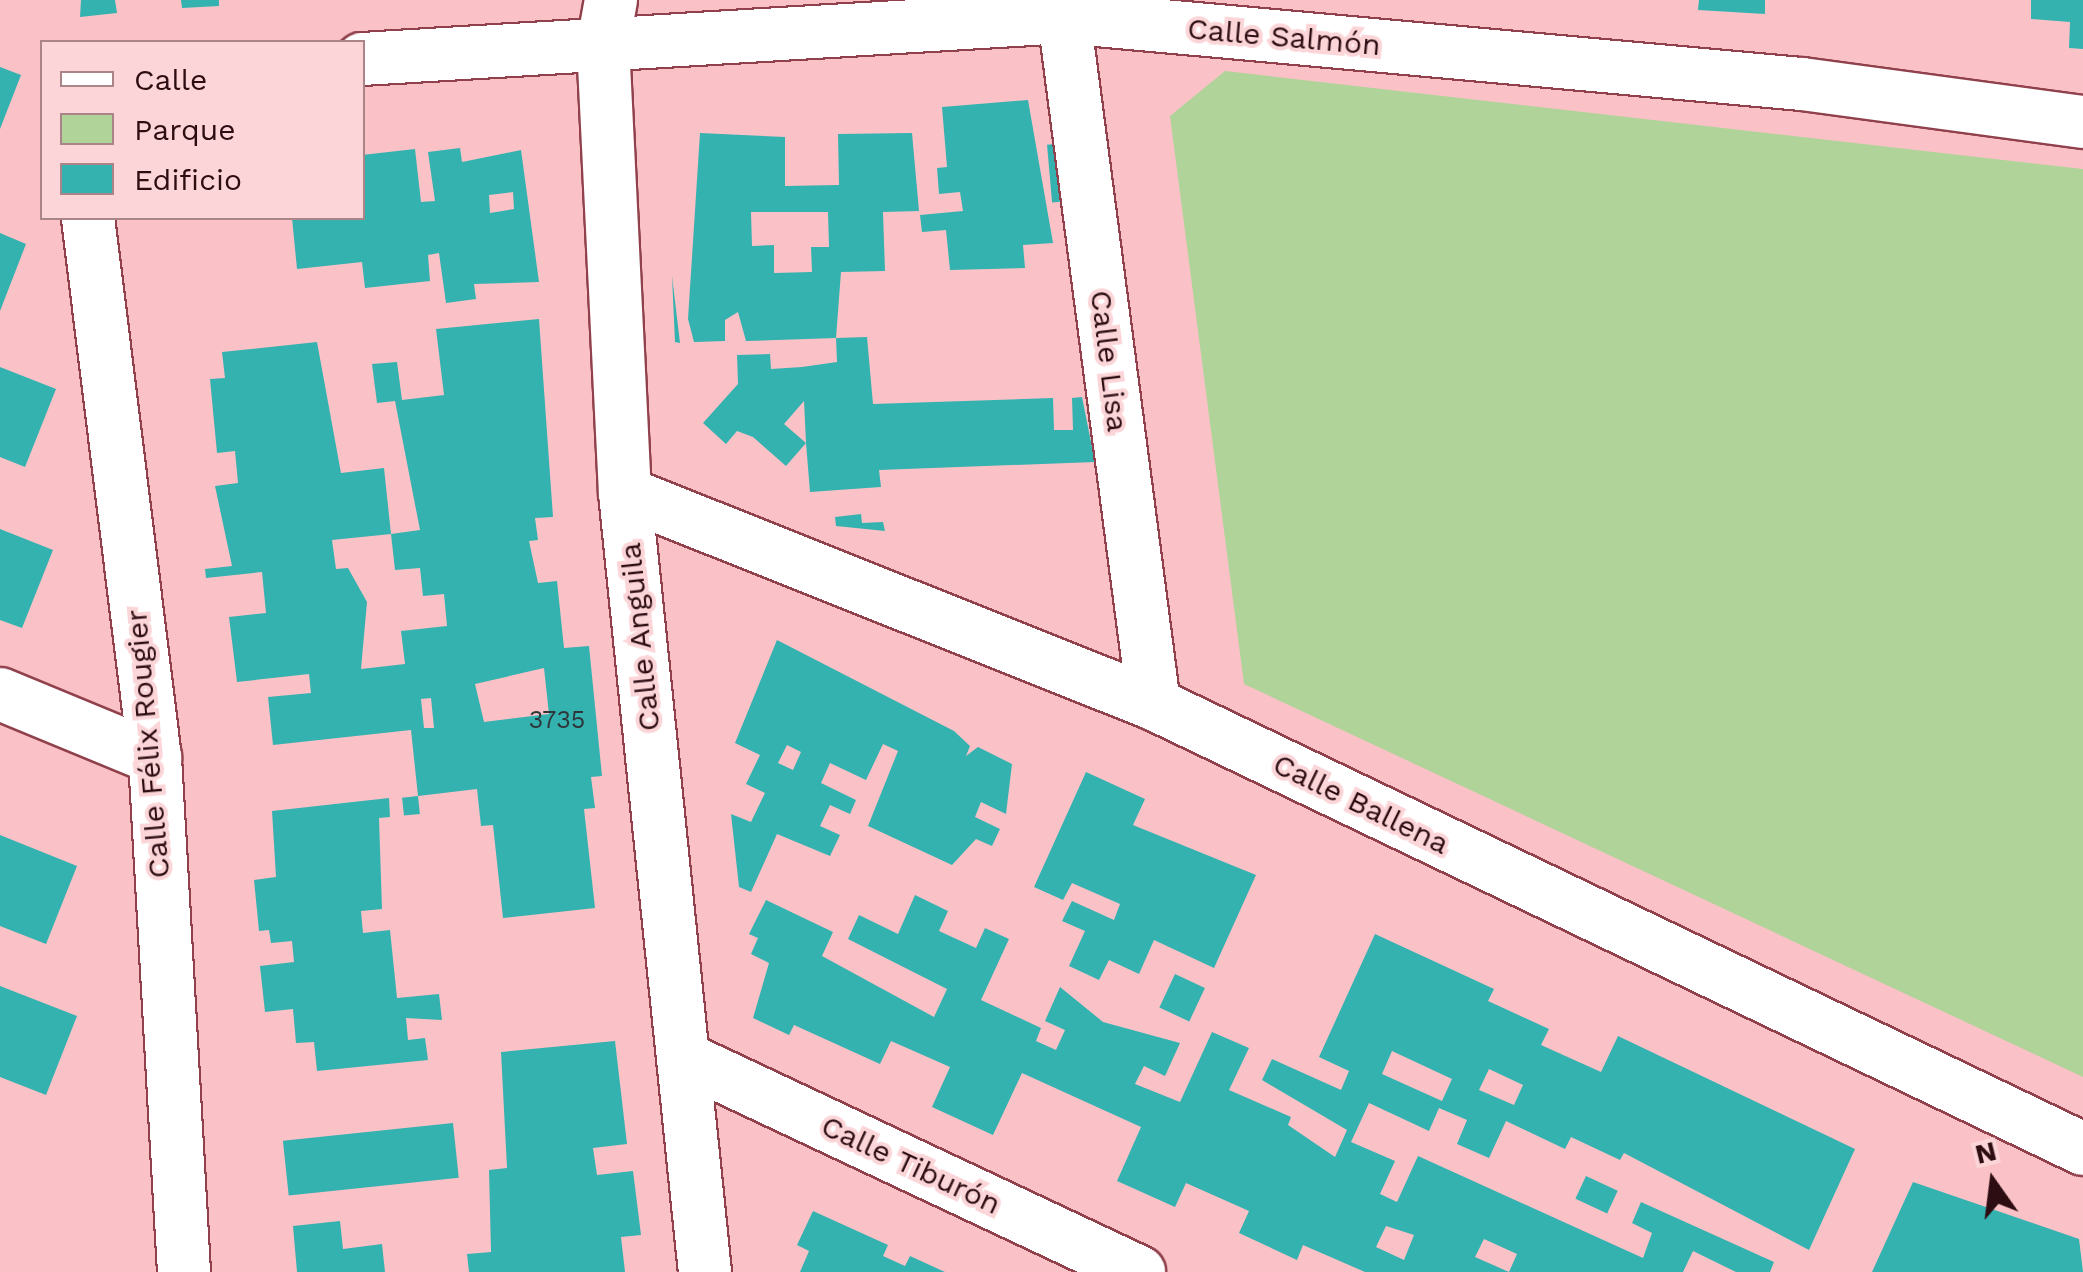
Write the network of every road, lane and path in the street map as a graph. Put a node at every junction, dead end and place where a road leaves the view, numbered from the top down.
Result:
1 (1064, 17) junction
2 (607, 22) edge
3 (365, 59) edge
4 (2083, 122) edge
5 (88, 220) edge
6 (625, 493) junction
7 (0, 694) edge
8 (1154, 704) junction
9 (155, 758) junction
10 (684, 1058) junction
11 (2083, 1148) edge
12 (184, 1272) edge
13 (705, 1272) edge
14 (1139, 1272) edge

1 - 2 street, Calle Salmón
1 - 4 street, Calle Salmón
1 - 8 street, Calle Lisa
2 - 3 street, Calle Salmón
2 - 6 street, Calle Anguila
5 - 9 street, Calle Félix Rougier
6 - 8 street, Calle Ballena
6 - 10 street, Calle Anguila
7 - 9 street
8 - 11 street, Calle Ballena
9 - 12 street, Calle Félix Rougier
10 - 13 street, Calle Anguila
10 - 14 street, Calle Tiburón

